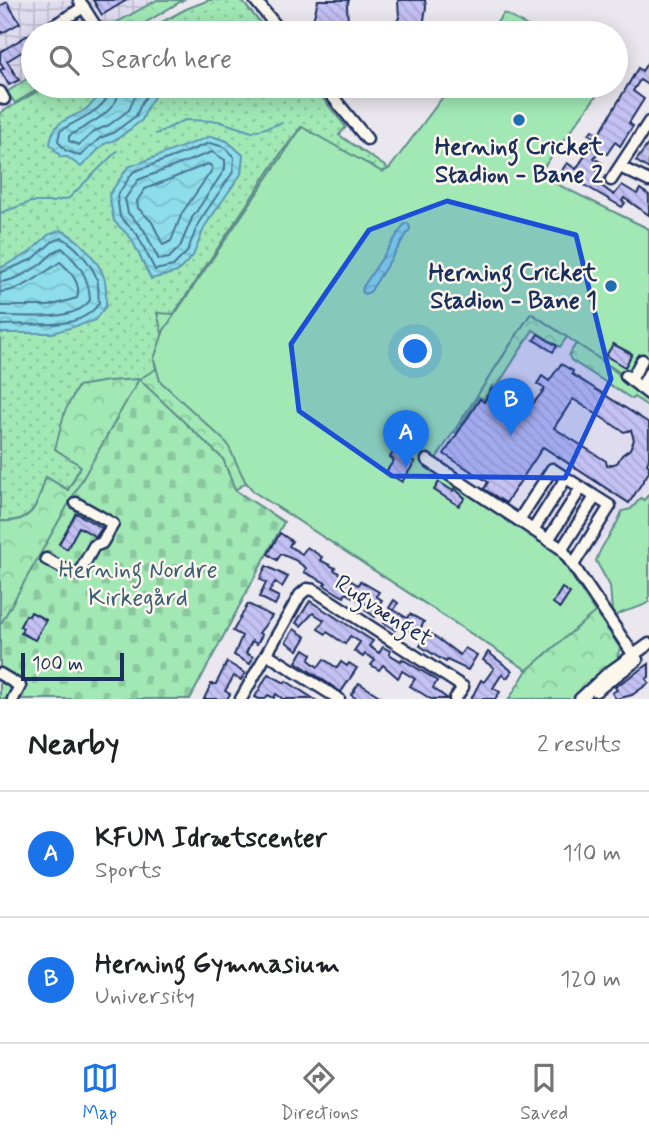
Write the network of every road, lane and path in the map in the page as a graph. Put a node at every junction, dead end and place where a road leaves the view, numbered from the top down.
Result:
1 (255, 0) edge
2 (81, 4) edge
3 (59, 21) edge
4 (92, 21) edge
5 (272, 21) edge
6 (334, 98) edge
7 (649, 122) edge
8 (366, 139) dead end
9 (620, 167) junction
10 (611, 180) dead end
11 (649, 181) edge
12 (642, 360) dead end
13 (649, 373) edge
14 (645, 391) edge
15 (427, 460) dead end
16 (566, 478) junction
17 (581, 488) junction
18 (595, 497) junction
19 (76, 503) dead end
20 (519, 520) junction
21 (533, 530) junction
22 (548, 540) junction
23 (562, 549) junction
24 (46, 559) dead end
25 (573, 565) junction
26 (83, 566) dead end
27 (74, 575) dead end
28 (649, 645) edge
29 (649, 652) edge
30 (267, 654) junction
31 (636, 658) junction
32 (0, 674) edge
33 (13, 699) edge
34 (241, 699) edge
35 (339, 699) edge
36 (455, 699) edge
37 (580, 699) edge
38 (588, 699) edge

1 - 5 street
2 - 3 street
2 - 4 street
6 - 8 street
7 - 9 street
9 - 10 street
9 - 11 street
12 - 14 street
13 - 14 street
15 - 20 street
16 - 17 street
16 - 20 street
16 - 21 street
17 - 18 street
17 - 22 street
18 - 23 street
18 - 25 street
19 - 26 street
20 - 21 street
21 - 22 street
22 - 23 street
23 - 25 street
24 - 27 street
25 - 31 street
28 - 31 street
29 - 31 street
30 - 34 street, Rugvænget
30 - 35 street
30 - 36 street, Rugvænget
31 - 37 street
31 - 38 street
32 - 33 street

